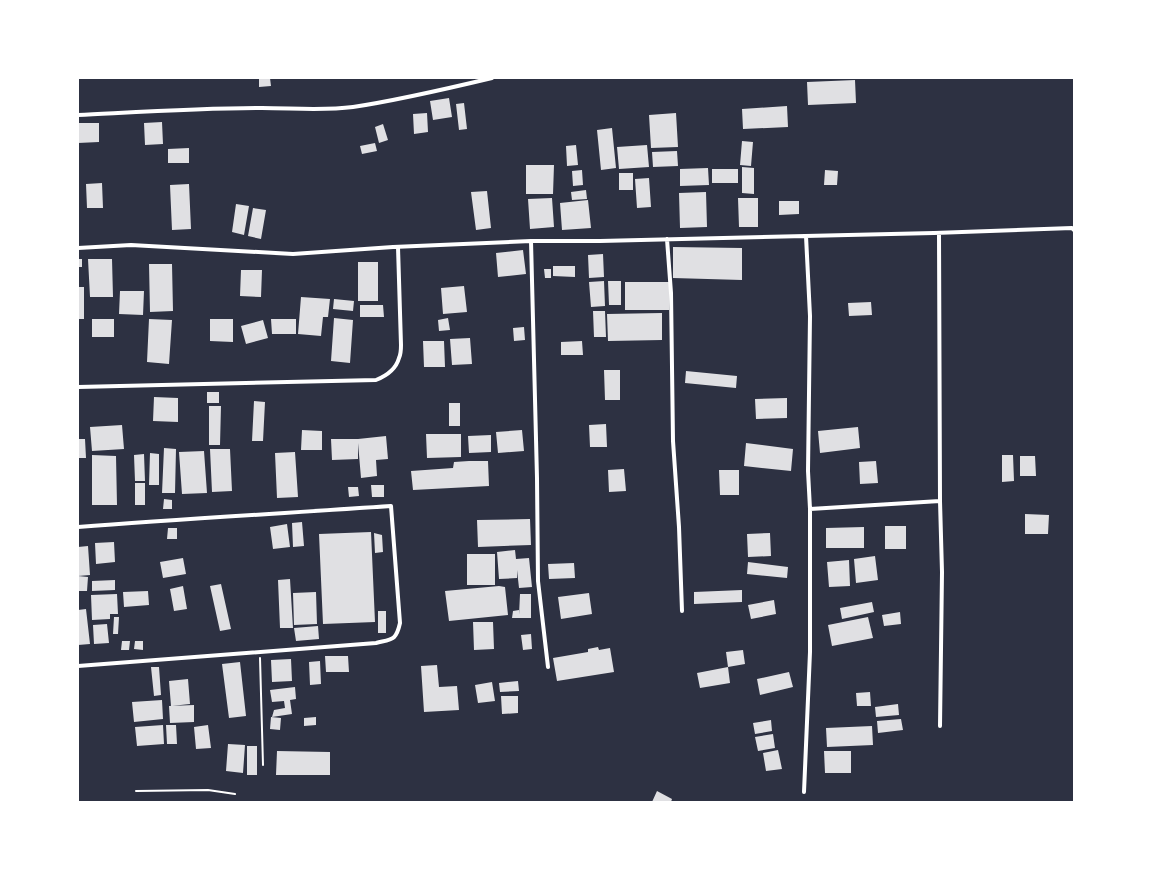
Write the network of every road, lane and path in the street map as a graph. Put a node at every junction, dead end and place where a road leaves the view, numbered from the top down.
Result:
1 (492, 78) edge
2 (78, 115) edge
3 (1074, 230) edge
4 (938, 233) junction
5 (806, 236) junction
6 (667, 239) junction
7 (531, 240) junction
8 (398, 246) junction
9 (78, 248) edge
10 (78, 387) edge
11 (940, 501) junction
12 (810, 509) junction
13 (78, 527) edge
14 (682, 611) dead end
15 (260, 653) junction
16 (78, 666) edge
17 (548, 667) dead end
18 (940, 726) dead end
19 (263, 765) dead end
20 (136, 791) dead end
21 (804, 792) dead end
22 (235, 794) dead end

1 - 2 street
3 - 4 street
4 - 5 street
4 - 11 street
5 - 6 street
5 - 12 street
6 - 7 street
6 - 14 street
7 - 8 street
7 - 17 street
8 - 9 street
8 - 10 street
11 - 12 street
11 - 18 street
12 - 21 street
13 - 15 street
15 - 16 street
15 - 19 path
20 - 22 path

